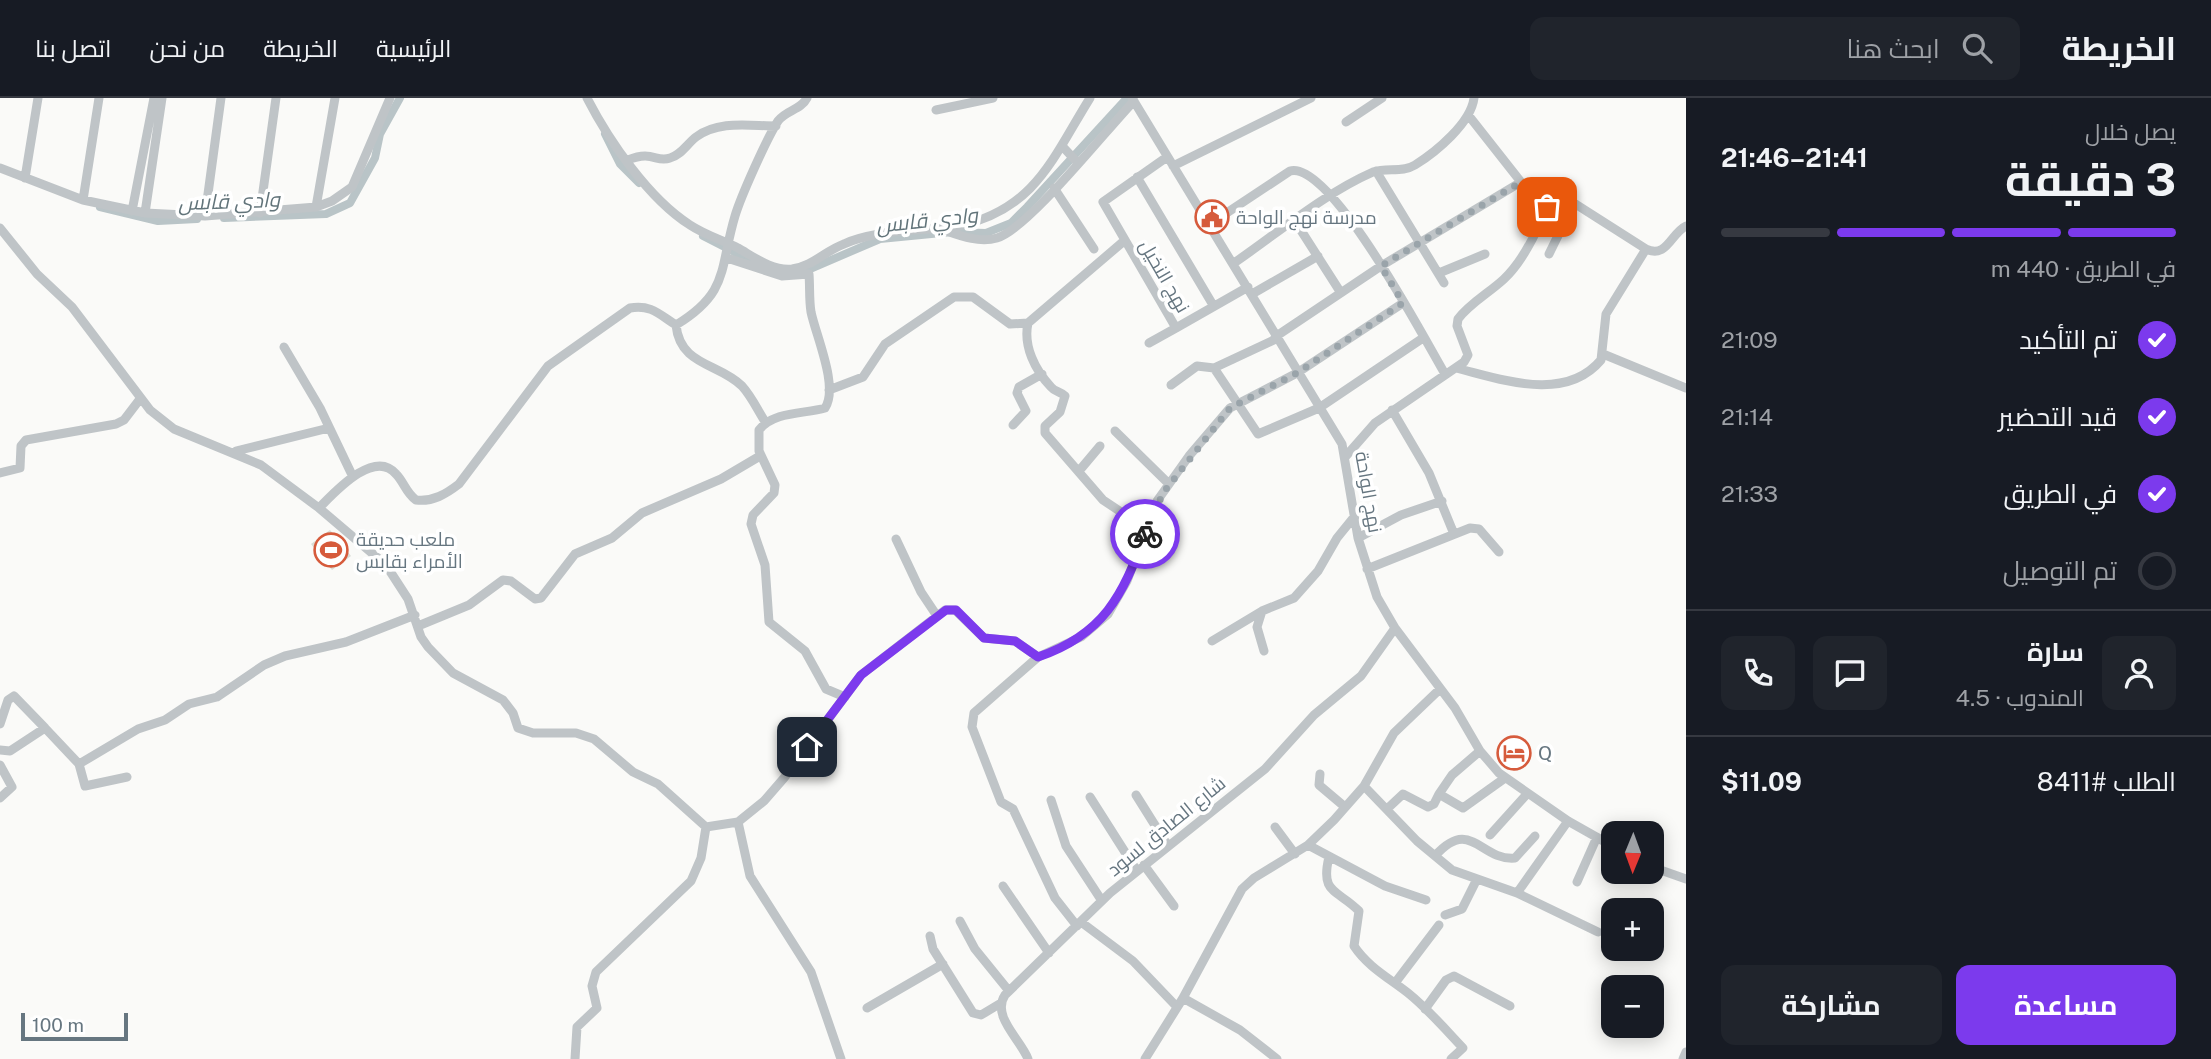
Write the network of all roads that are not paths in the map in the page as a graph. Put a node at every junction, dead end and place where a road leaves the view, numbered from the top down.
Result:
1 (38, 98) edge
2 (99, 98) edge
3 (154, 98) edge
4 (162, 98) edge
5 (221, 98) edge
6 (276, 98) edge
7 (335, 98) edge
8 (390, 98) edge
9 (587, 98) edge
10 (807, 98) edge
11 (993, 98) edge
12 (1090, 98) edge
13 (1311, 98) edge
14 (1382, 98) edge
15 (1474, 98) edge
16 (1133, 99) edge
17 (936, 110) dead end
18 (1469, 116) junction
19 (1346, 122) dead end
20 (776, 126) junction
21 (1063, 146) junction
22 (1167, 157) junction
23 (628, 160) junction
24 (1077, 162) junction
25 (1174, 166) junction
26 (0, 168) edge
27 (1376, 171) junction
28 (1137, 177) junction
29 (25, 178) junction
30 (1521, 182) junction
31 (1054, 188) junction
32 (1552, 193) junction
33 (1333, 195) junction
34 (83, 200) junction
35 (1574, 203) junction
36 (316, 206) junction
37 (132, 211) junction
38 (145, 213) junction
39 (260, 214) junction
40 (205, 216) junction
41 (1296, 221) junction
42 (1210, 224) junction
43 (1686, 226) edge
44 (0, 228) edge
45 (941, 229) junction
46 (1124, 241) junction
47 (1420, 243) junction
48 (728, 244) junction
49 (1094, 249) dead end
50 (1646, 249) junction
51 (1485, 254) dead end
52 (1549, 254) dead end
53 (1318, 256) junction
54 (727, 258) junction
55 (1234, 263) junction
56 (1381, 266) junction
57 (1439, 273) junction
58 (1444, 283) dead end
59 (1250, 291) junction
60 (1341, 293) junction
61 (1403, 303) junction
62 (1213, 306) junction
63 (1028, 323) junction
64 (677, 325) junction
65 (1175, 328) junction
66 (1275, 338) junction
67 (1423, 338) junction
68 (1149, 343) dead end
69 (284, 347) dead end
70 (1603, 354) junction
71 (1214, 368) junction
72 (1457, 368) junction
73 (1042, 373) junction
74 (1297, 373) junction
75 (1445, 374) junction
76 (1171, 386) dead end
77 (1686, 388) edge
78 (830, 390) junction
79 (140, 399) junction
80 (1236, 402) junction
81 (1320, 408) junction
82 (1392, 410) junction
83 (766, 423) junction
84 (1013, 425) dead end
85 (329, 428) junction
86 (1115, 431) dead end
87 (1100, 446) dead end
88 (233, 452) junction
89 (760, 456) junction
90 (1346, 456) junction
91 (1079, 471) junction
92 (0, 473) edge
93 (354, 477) junction
94 (1169, 484) junction
95 (1442, 501) junction
96 (319, 508) junction
97 (1354, 517) junction
98 (1150, 520) junction
99 (1454, 534) junction
100 (1358, 538) junction
101 (896, 539) dead end
102 (1499, 552) dead end
103 (1367, 569) junction
104 (1262, 611) junction
105 (415, 615) junction
106 (937, 616) junction
107 (418, 626) junction
108 (1395, 628) junction
109 (1212, 640) dead end
110 (1264, 651) dead end
111 (1038, 657) junction
112 (1440, 689) junction
113 (845, 697) junction
114 (0, 724) edge
115 (45, 728) junction
116 (0, 750) edge
117 (1480, 751) junction
118 (79, 764) junction
119 (0, 765) edge
120 (1320, 774) dead end
121 (127, 776) dead end
122 (1505, 779) junction
123 (1364, 786) junction
124 (1439, 794) junction
125 (1527, 794) junction
126 (1136, 795) dead end
127 (1090, 797) dead end
128 (0, 798) edge
129 (1051, 800) dead end
130 (1345, 807) junction
131 (1387, 809) junction
132 (1568, 821) junction
133 (738, 822) junction
134 (706, 827) junction
135 (1275, 827) dead end
136 (1490, 835) dead end
137 (1535, 836) dead end
138 (1597, 837) junction
139 (1601, 839) edge
140 (1308, 845) junction
141 (1168, 846) junction
142 (1295, 855) junction
143 (1435, 856) junction
144 (1329, 857) junction
145 (1140, 868) junction
146 (1664, 871) edge
147 (1686, 879) edge
148 (1478, 880) junction
149 (1577, 882) dead end
150 (1003, 886) dead end
151 (1517, 893) junction
152 (1426, 900) dead end
153 (1102, 901) junction
154 (1174, 906) dead end
155 (1445, 915) dead end
156 (960, 920) dead end
157 (1079, 924) junction
158 (1439, 925) dead end
159 (1598, 932) dead end
160 (930, 936) dead end
161 (1049, 953) junction
162 (943, 964) junction
163 (1395, 984) junction
164 (1010, 991) junction
165 (1183, 998) junction
166 (1001, 1003) junction
167 (1510, 1006) dead end
168 (867, 1007) dead end
169 (1177, 1007) junction
170 (1424, 1009) junction
171 (1686, 1052) edge
172 (575, 1059) edge
173 (841, 1059) edge
174 (1028, 1059) edge
175 (1145, 1059) edge
176 (1277, 1059) edge
177 (1451, 1059) edge
178 (1683, 1059) edge

1 - 29 street
2 - 34 street
3 - 37 street
4 - 38 street
5 - 40 street
6 - 39 street
7 - 36 street
8 - 36 street
9 - 23 street
10 - 20 street
11 - 17 street
12 - 21 street
13 - 25 street
14 - 19 street
15 - 18 street
16 - 22 street, نهج الواحة
16 - 24 street
18 - 27 street
18 - 30 street
20 - 23 street
20 - 48 street
21 - 24 street
21 - 45 street
22 - 25 street, نهج الواحة
22 - 28 street
23 - 48 street
24 - 31 street
25 - 42 street, نهج الواحة
26 - 29 street
27 - 33 street
27 - 47 street
28 - 46 street, نهج النخيل
28 - 62 street
29 - 34 street
30 - 32 street
30 - 47 street
31 - 45 street
31 - 49 street
32 - 35 street
32 - 72 street
33 - 41 street
33 - 42 street
33 - 56 street
34 - 37 street
35 - 50 street
35 - 52 street
36 - 39 street
37 - 38 street
38 - 40 street
39 - 40 street
41 - 53 street
41 - 55 street
42 - 55 street, نهج الواحة
43 - 50 street
44 - 79 street
45 - 48 street
46 - 63 street
46 - 65 street, نهج النخيل
47 - 56 street
47 - 57 street
48 - 54 street
50 - 70 street
51 - 57 street
53 - 59 street, نهج النخيل
53 - 60 street
54 - 64 street
54 - 78 street
55 - 59 street, نهج الواحة
56 - 60 street
56 - 61 street
57 - 58 street
59 - 62 street, نهج النخيل
59 - 66 street, نهج الواحة
60 - 66 street
61 - 67 street
61 - 74 street
62 - 65 street, نهج النخيل
63 - 73 street
63 - 78 street
64 - 83 street
64 - 93 street
65 - 68 street
66 - 71 street
66 - 74 street, نهج الواحة
67 - 75 street
67 - 81 street
69 - 85 street
70 - 72 street
70 - 77 street
71 - 76 street
71 - 80 street
72 - 75 street
73 - 84 street
73 - 91 street
74 - 80 street
74 - 81 street, نهج الواحة
75 - 82 street
78 - 83 street
79 - 88 street
79 - 92 street
80 - 81 street
80 - 94 street
81 - 90 street, نهج الواحة
82 - 90 street
82 - 95 street
83 - 89 street
85 - 88 street
85 - 93 street
86 - 94 street
87 - 91 street
88 - 96 street
89 - 107 street
89 - 113 street
90 - 97 street, نهج الواحة
91 - 98 street
93 - 96 street
94 - 98 street
95 - 99 street
95 - 100 street
96 - 105 street
97 - 100 street, نهج الواحة
97 - 104 street
98 - 111 street
99 - 102 street
99 - 103 street
100 - 103 street, نهج الواحة
101 - 106 street
103 - 108 street, نهج الواحة
104 - 109 street
104 - 110 street
105 - 107 street
105 - 118 street
106 - 111 street
106 - 113 street
107 - 134 street
108 - 112 street, نهج الواحة
108 - 141 street, شارع الصادق لسود
111 - 157 street
112 - 117 street, نهج الواحة
112 - 123 street
113 - 133 street
114 - 115 street
115 - 116 street
115 - 118 street
117 - 122 street, نهج الواحة
117 - 124 street
118 - 121 street
119 - 128 street
120 - 130 street
122 - 124 street
122 - 125 street, نهج الواحة
123 - 130 street
123 - 131 street
124 - 131 street
125 - 132 street, نهج الواحة
125 - 136 street
126 - 141 street
127 - 145 street
129 - 153 street
130 - 140 street
131 - 143 street
132 - 138 street, نهج الواحة
132 - 151 street
133 - 134 street
133 - 173 street
134 - 172 street
135 - 142 street
137 - 143 street
138 - 139 street, نهج الواحة
138 - 149 street
140 - 142 street
140 - 144 street
141 - 145 street, شارع الصادق لسود
142 - 165 street
143 - 148 street
144 - 152 street
144 - 163 street
145 - 153 street, شارع الصادق لسود
145 - 154 street
146 - 147 street
148 - 151 street
148 - 155 street
150 - 161 street
151 - 159 street
153 - 157 street, شارع الصادق لسود
156 - 164 street
157 - 161 street, شارع الصادق لسود
157 - 169 street
158 - 163 street
160 - 162 street
161 - 164 street, شارع الصادق لسود
162 - 166 street
162 - 168 street
163 - 170 street
164 - 166 street, شارع الصادق لسود
165 - 169 street
165 - 176 street
166 - 174 street
167 - 170 street
169 - 175 street
170 - 177 street
171 - 178 street

